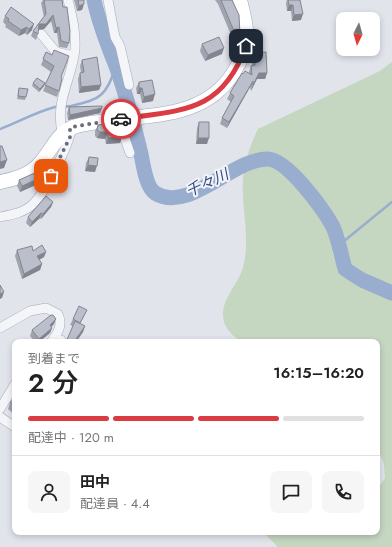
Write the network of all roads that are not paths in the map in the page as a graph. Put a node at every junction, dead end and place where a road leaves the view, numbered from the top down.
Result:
1 (68, 0) edge
2 (108, 0) edge
3 (240, 0) edge
4 (41, 34) dead end
5 (73, 56) junction
6 (130, 85) dead end
7 (119, 119) junction
8 (66, 130) junction
9 (130, 153) dead end
10 (0, 182) edge
11 (0, 217) edge
12 (0, 328) edge
13 (53, 339) edge
14 (12, 389) edge
15 (0, 409) edge
16 (0, 418) edge
17 (12, 425) edge

1 - 5 street
2 - 6 street
3 - 7 main road
4 - 5 street
5 - 8 street
7 - 8 main road
7 - 9 street
8 - 10 main road
8 - 11 street
12 - 13 street
14 - 15 street
16 - 17 street

